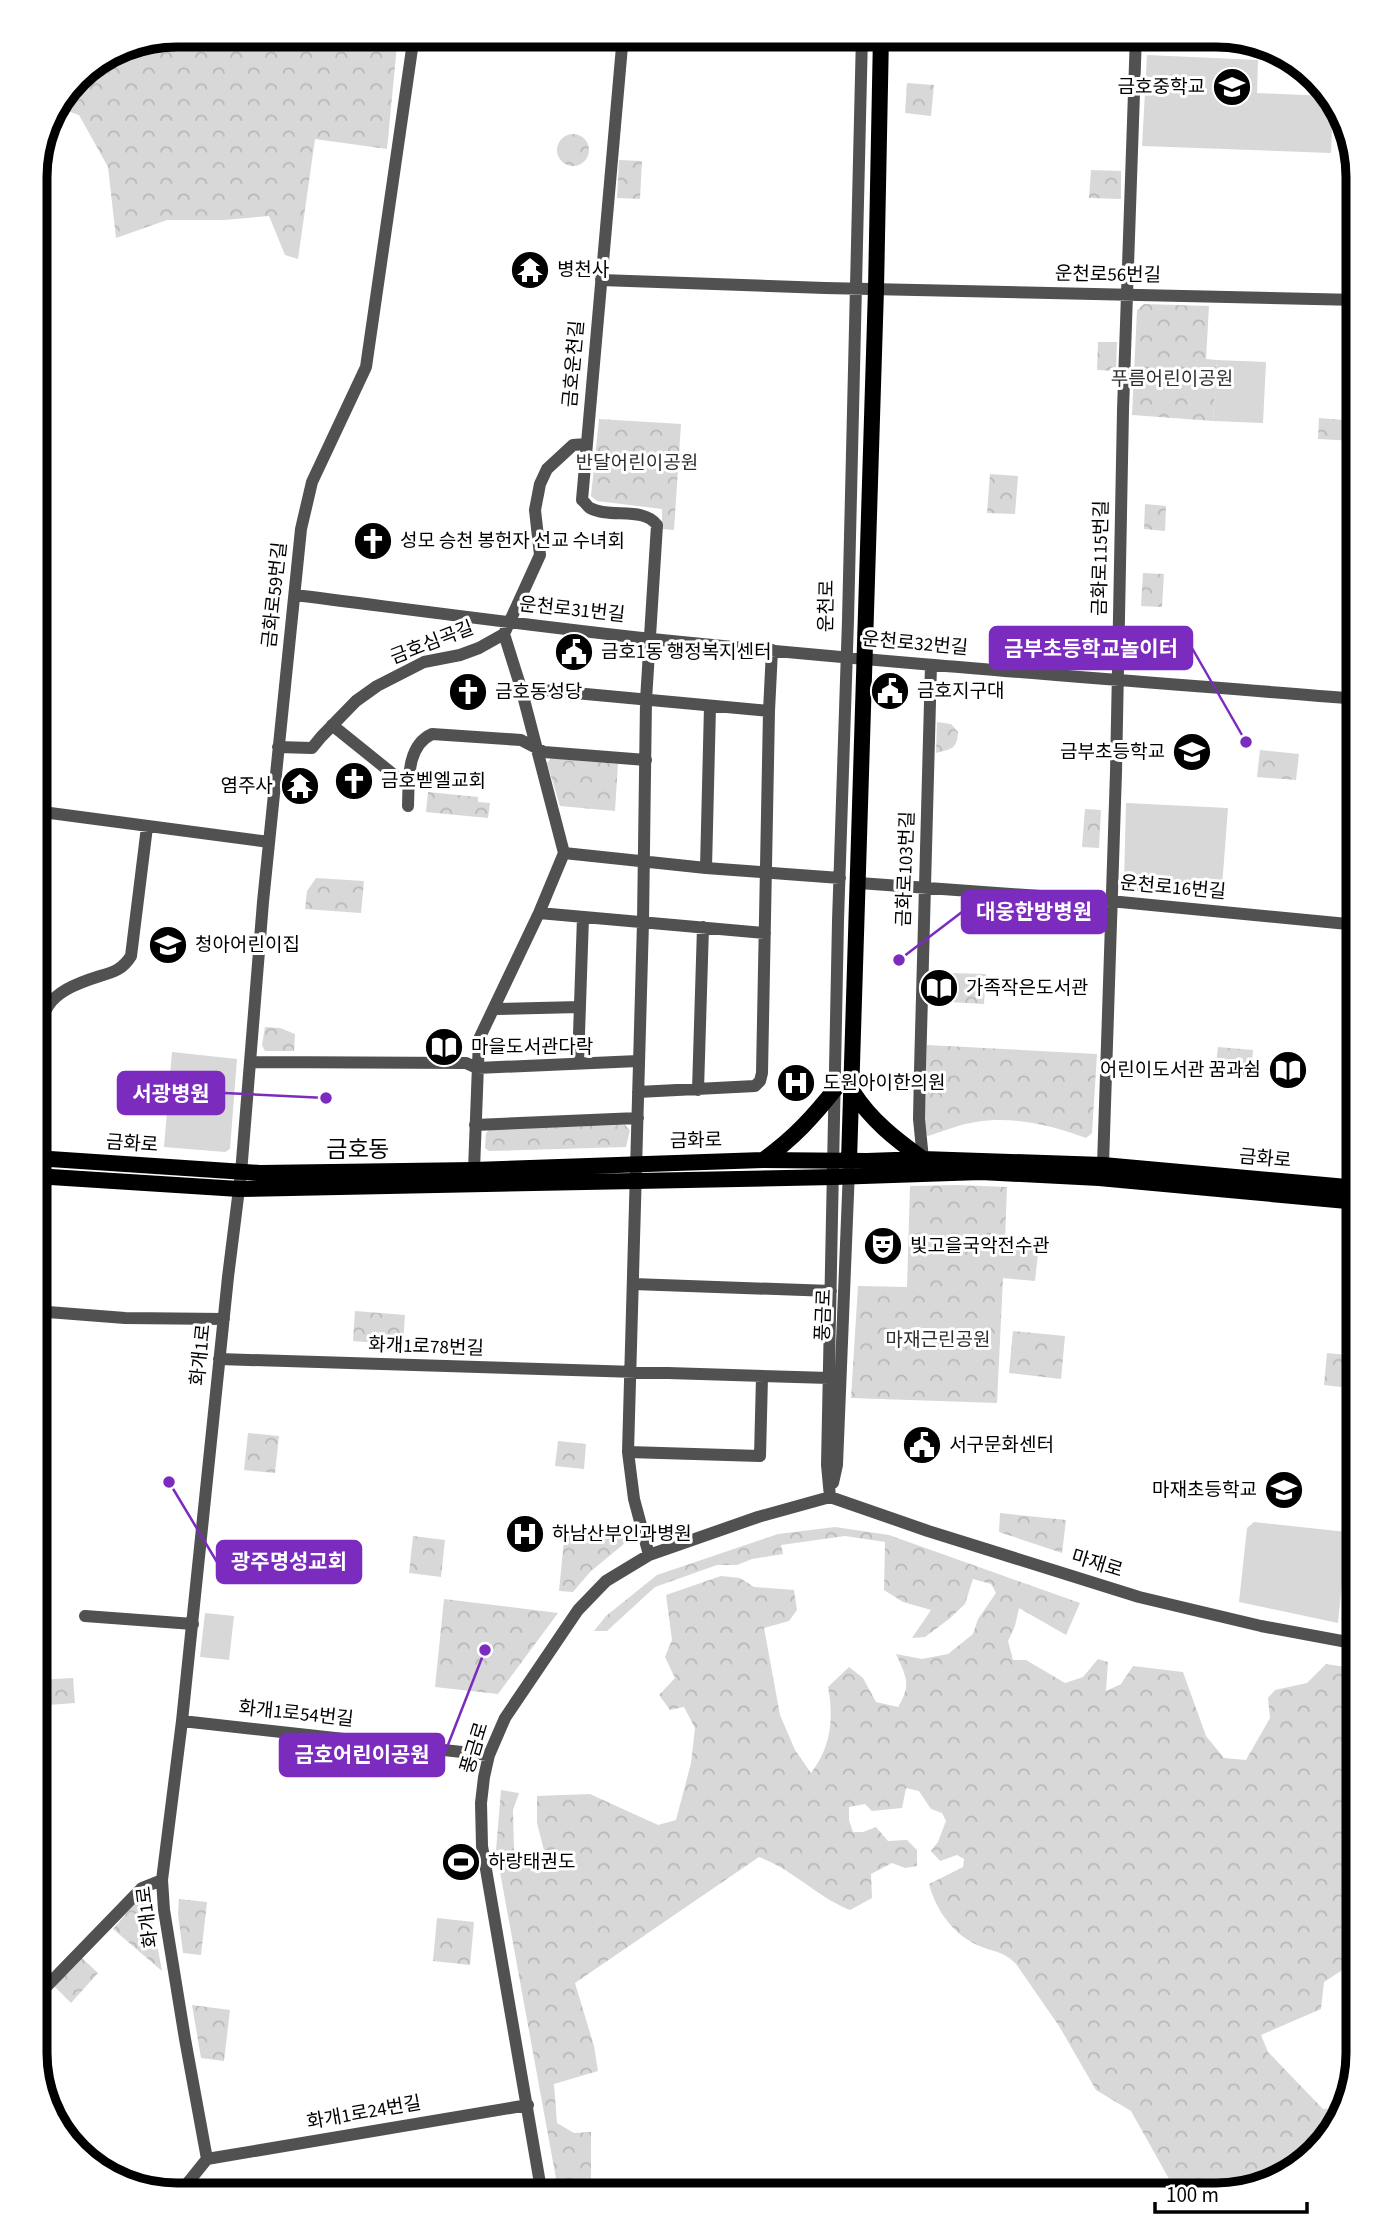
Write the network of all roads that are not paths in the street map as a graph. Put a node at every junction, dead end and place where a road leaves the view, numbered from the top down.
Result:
1 (412, 48) edge
2 (622, 48) edge
3 (862, 48) edge
4 (881, 48) edge
5 (1136, 48) edge
6 (601, 280) junction
7 (856, 289) junction
8 (876, 289) junction
9 (1128, 295) junction
10 (1346, 300) edge
11 (586, 444) junction
12 (295, 594) junction
13 (506, 628) junction
14 (650, 638) junction
15 (772, 650) junction
16 (846, 658) junction
17 (865, 659) junction
18 (931, 665) junction
19 (1116, 680) junction
20 (520, 688) junction
21 (1346, 698) edge
22 (646, 700) junction
23 (710, 706) junction
24 (769, 711) junction
25 (332, 725) junction
26 (278, 747) junction
27 (536, 747) junction
28 (646, 760) junction
29 (409, 788) junction
30 (408, 806) dead end
31 (48, 813) edge
32 (147, 827) junction
33 (269, 842) junction
34 (564, 853) junction
35 (644, 862) junction
36 (706, 868) junction
37 (767, 872) junction
38 (840, 878) junction
39 (859, 883) junction
40 (925, 887) junction
41 (1110, 901) junction
42 (539, 913) junction
43 (583, 917) junction
44 (643, 922) junction
45 (1346, 924) edge
46 (703, 928) junction
47 (765, 933) junction
48 (48, 1006) edge
49 (580, 1007) junction
50 (495, 1009) junction
51 (638, 1061) junction
52 (250, 1062) junction
53 (578, 1063) junction
54 (477, 1068) junction
55 (836, 1088) junction
56 (698, 1090) junction
57 (853, 1092) junction
58 (638, 1093) junction
59 (638, 1118) junction
60 (475, 1125) junction
61 (923, 1158) junction
62 (47, 1159) edge
63 (763, 1160) junction
64 (637, 1163) junction
65 (1103, 1165) junction
66 (841, 1169) junction
67 (474, 1170) junction
68 (47, 1176) edge
69 (240, 1181) junction
70 (637, 1181) junction
71 (1346, 1187) edge
72 (1346, 1201) edge
73 (633, 1284) junction
74 (831, 1291) junction
75 (47, 1312) edge
76 (223, 1319) junction
77 (219, 1359) junction
78 (631, 1372) junction
79 (762, 1377) junction
80 (829, 1378) junction
81 (628, 1452) junction
82 (830, 1497) junction
83 (649, 1555) junction
84 (85, 1616) dead end
85 (193, 1624) junction
86 (1346, 1642) edge
87 (182, 1721) junction
88 (489, 1755) junction
89 (162, 1880) junction
90 (47, 1980) edge
91 (528, 2105) junction
92 (207, 2159) junction
93 (188, 2182) edge
94 (540, 2182) edge

1 - 12 street, 금화로59번길
2 - 6 street, 금호운천길
3 - 7 street, 운천로
4 - 8 main road, 운천로
5 - 9 street, 금화로115번길
6 - 7 street, 운천로56번길
6 - 11 street, 금호운천길
7 - 8 street, 운천로56번길
7 - 16 street, 운천로
8 - 9 street, 운천로56번길
8 - 17 main road, 운천로
9 - 10 street, 운천로56번길
9 - 19 street, 금화로115번길
11 - 13 street
11 - 14 street, 금호운천길
12 - 13 street, 운천로31번길
12 - 26 street, 금화로59번길
13 - 14 street, 운천로31번길
13 - 20 street
13 - 25 street, 금호심곡길
14 - 15 street, 운천로31번길
14 - 22 street
15 - 16 street, 운천로31번길
15 - 24 street
16 - 17 street, 운천로32번길
16 - 38 street, 운천로
17 - 18 street, 운천로32번길
17 - 39 main road, 운천로
18 - 19 street, 운천로32번길
18 - 40 street, 금화로103번길
19 - 21 street, 운천로32번길
19 - 41 street, 금화로115번길
20 - 22 street
20 - 27 street
22 - 23 street
22 - 28 street
23 - 24 street
23 - 36 street
24 - 37 street
25 - 26 street, 금호심곡길
25 - 29 street
26 - 33 street, 금화로59번길
27 - 28 street
27 - 29 street
27 - 34 street
28 - 35 street
29 - 30 street
31 - 32 street
32 - 33 street
32 - 48 street
33 - 52 street, 금화로59번길
34 - 35 street
34 - 42 street
35 - 36 street
35 - 44 street
36 - 37 street
37 - 38 street
37 - 47 street
38 - 55 street, 운천로
39 - 40 street, 운천로16번길
39 - 57 main road, 운천로
40 - 41 street, 운천로16번길
40 - 61 street, 금화로103번길
41 - 45 street, 운천로16번길
41 - 65 street, 금화로115번길
42 - 43 street
42 - 50 street
43 - 44 street
43 - 49 street
44 - 46 street
44 - 51 street
46 - 47 street
46 - 56 street
47 - 56 street
49 - 50 street
49 - 53 street
50 - 54 street
51 - 53 street
51 - 58 street
52 - 54 street
52 - 69 street, 금화로59번길
53 - 54 street
54 - 60 street
55 - 63 main road
55 - 66 street, 운천로
56 - 58 street
57 - 61 main road
57 - 66 main road, 운천로
58 - 59 street
59 - 60 street
59 - 64 street
60 - 67 street
61 - 65 main road, 금화로
61 - 66 main road, 금화로
62 - 69 main road, 금화로
63 - 64 main road, 금화로
63 - 66 main road, 금화로
64 - 67 main road, 금화로
64 - 70 street
65 - 71 main road, 금화로
66 - 70 main road, 금화로
66 - 72 main road, 금화로
66 - 74 street, 풍금로
66 - 82 street, 풍금로
67 - 69 main road, 금화로
68 - 69 main road, 금화로
69 - 70 main road, 금화로
69 - 76 street, 화개1로
70 - 73 street
73 - 74 street
73 - 78 street
74 - 80 street, 풍금로
75 - 76 street
76 - 77 street, 화개1로
77 - 78 street, 화개1로78번길
77 - 85 street, 화개1로
78 - 79 street, 화개1로78번길
78 - 81 street
79 - 80 street, 화개1로78번길
79 - 81 street
80 - 82 street, 풍금로
81 - 83 street
82 - 83 street, 풍금로
82 - 86 street, 마재로
83 - 88 street, 풍금로
84 - 85 street
85 - 87 street, 화개1로
87 - 88 street, 화개1로54번길
87 - 89 street, 화개1로
88 - 91 street, 풍금로
89 - 90 street
89 - 92 street, 화개1로
91 - 92 street, 화개1로24번길
91 - 94 street, 풍금로
92 - 93 street

